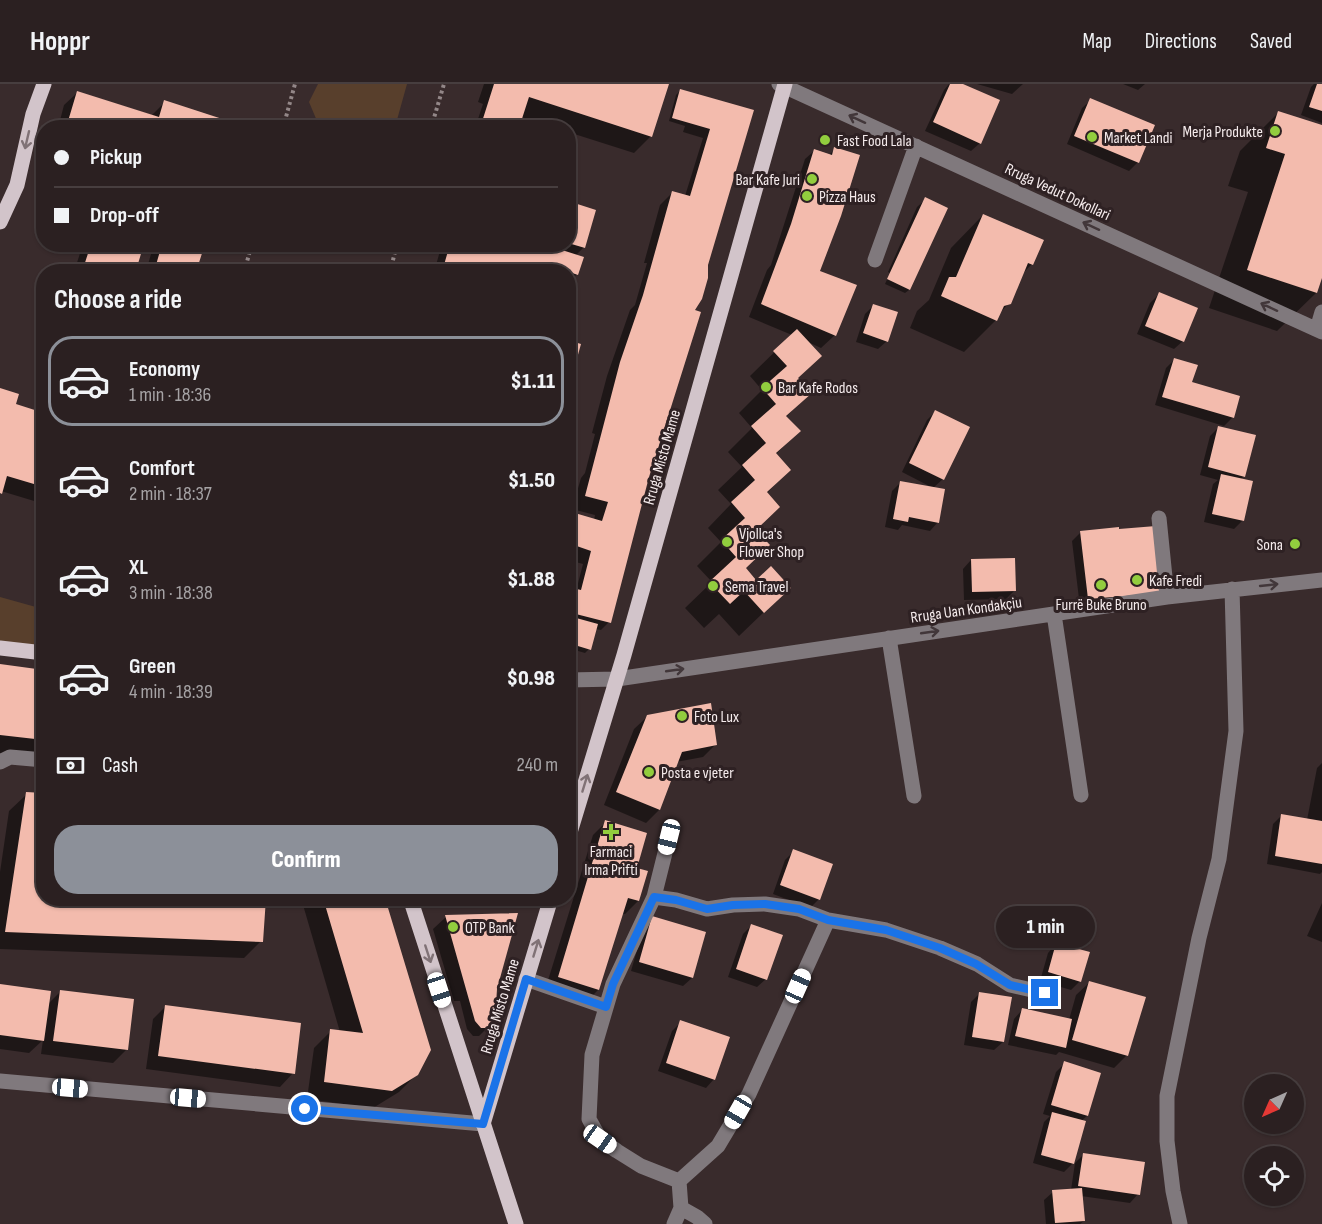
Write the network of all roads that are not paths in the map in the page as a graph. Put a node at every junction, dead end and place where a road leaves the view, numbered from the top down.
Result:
1 (44, 84) edge
2 (783, 85) edge
3 (916, 146) junction
4 (0, 222) edge
5 (875, 260) dead end
6 (1322, 312) edge
7 (1319, 331) edge
8 (1159, 518) dead end
9 (1322, 580) edge
10 (1232, 589) junction
11 (1167, 597) junction
12 (1054, 614) junction
13 (889, 638) junction
14 (0, 648) edge
15 (36, 652) edge
16 (617, 679) junction
17 (576, 680) edge
18 (36, 759) edge
19 (0, 762) edge
20 (1081, 795) dead end
21 (914, 796) dead end
22 (576, 813) edge
23 (669, 837) dead end
24 (654, 897) junction
25 (415, 906) edge
26 (548, 906) edge
27 (828, 920) junction
28 (526, 979) junction
29 (1045, 993) dead end
30 (606, 1007) junction
31 (0, 1081) edge
32 (483, 1124) junction
33 (679, 1181) junction
34 (681, 1208) junction
35 (516, 1224) edge
36 (674, 1224) edge
37 (705, 1224) edge
38 (1180, 1224) edge

1 -> 4 main road
3 -> 2 street, Rruga Vedut Dokollari
2 - 16 main road, Rruga Misto Mame
3 - 5 street
7 -> 3 street, Rruga Vedut Dokollari
6 - 7 street
8 - 11 street
10 -> 9 street, Rruga Uan Kondakçiu
10 - 11 street, Rruga Uan Kondakçiu
10 - 38 street
11 - 12 street, Rruga Uan Kondakçiu
13 -> 12 street, Rruga Uan Kondakçiu
12 - 20 street
16 -> 13 street, Rruga Uan Kondakçiu
13 - 21 street
14 - 15 main road
16 - 17 street, Rruga Uan Kondakçiu
22 -> 16 main road, Rruga Misto Mame
18 - 19 street
23 - 24 street
24 - 27 street
24 - 30 street
25 -> 32 main road
28 -> 26 main road, Rruga Misto Mame
27 - 29 street
27 - 33 street
28 - 30 street
28 - 32 main road, Rruga Misto Mame
30 - 33 street
31 - 32 street
32 - 35 main road
33 - 34 street
34 - 36 street
34 - 37 street

